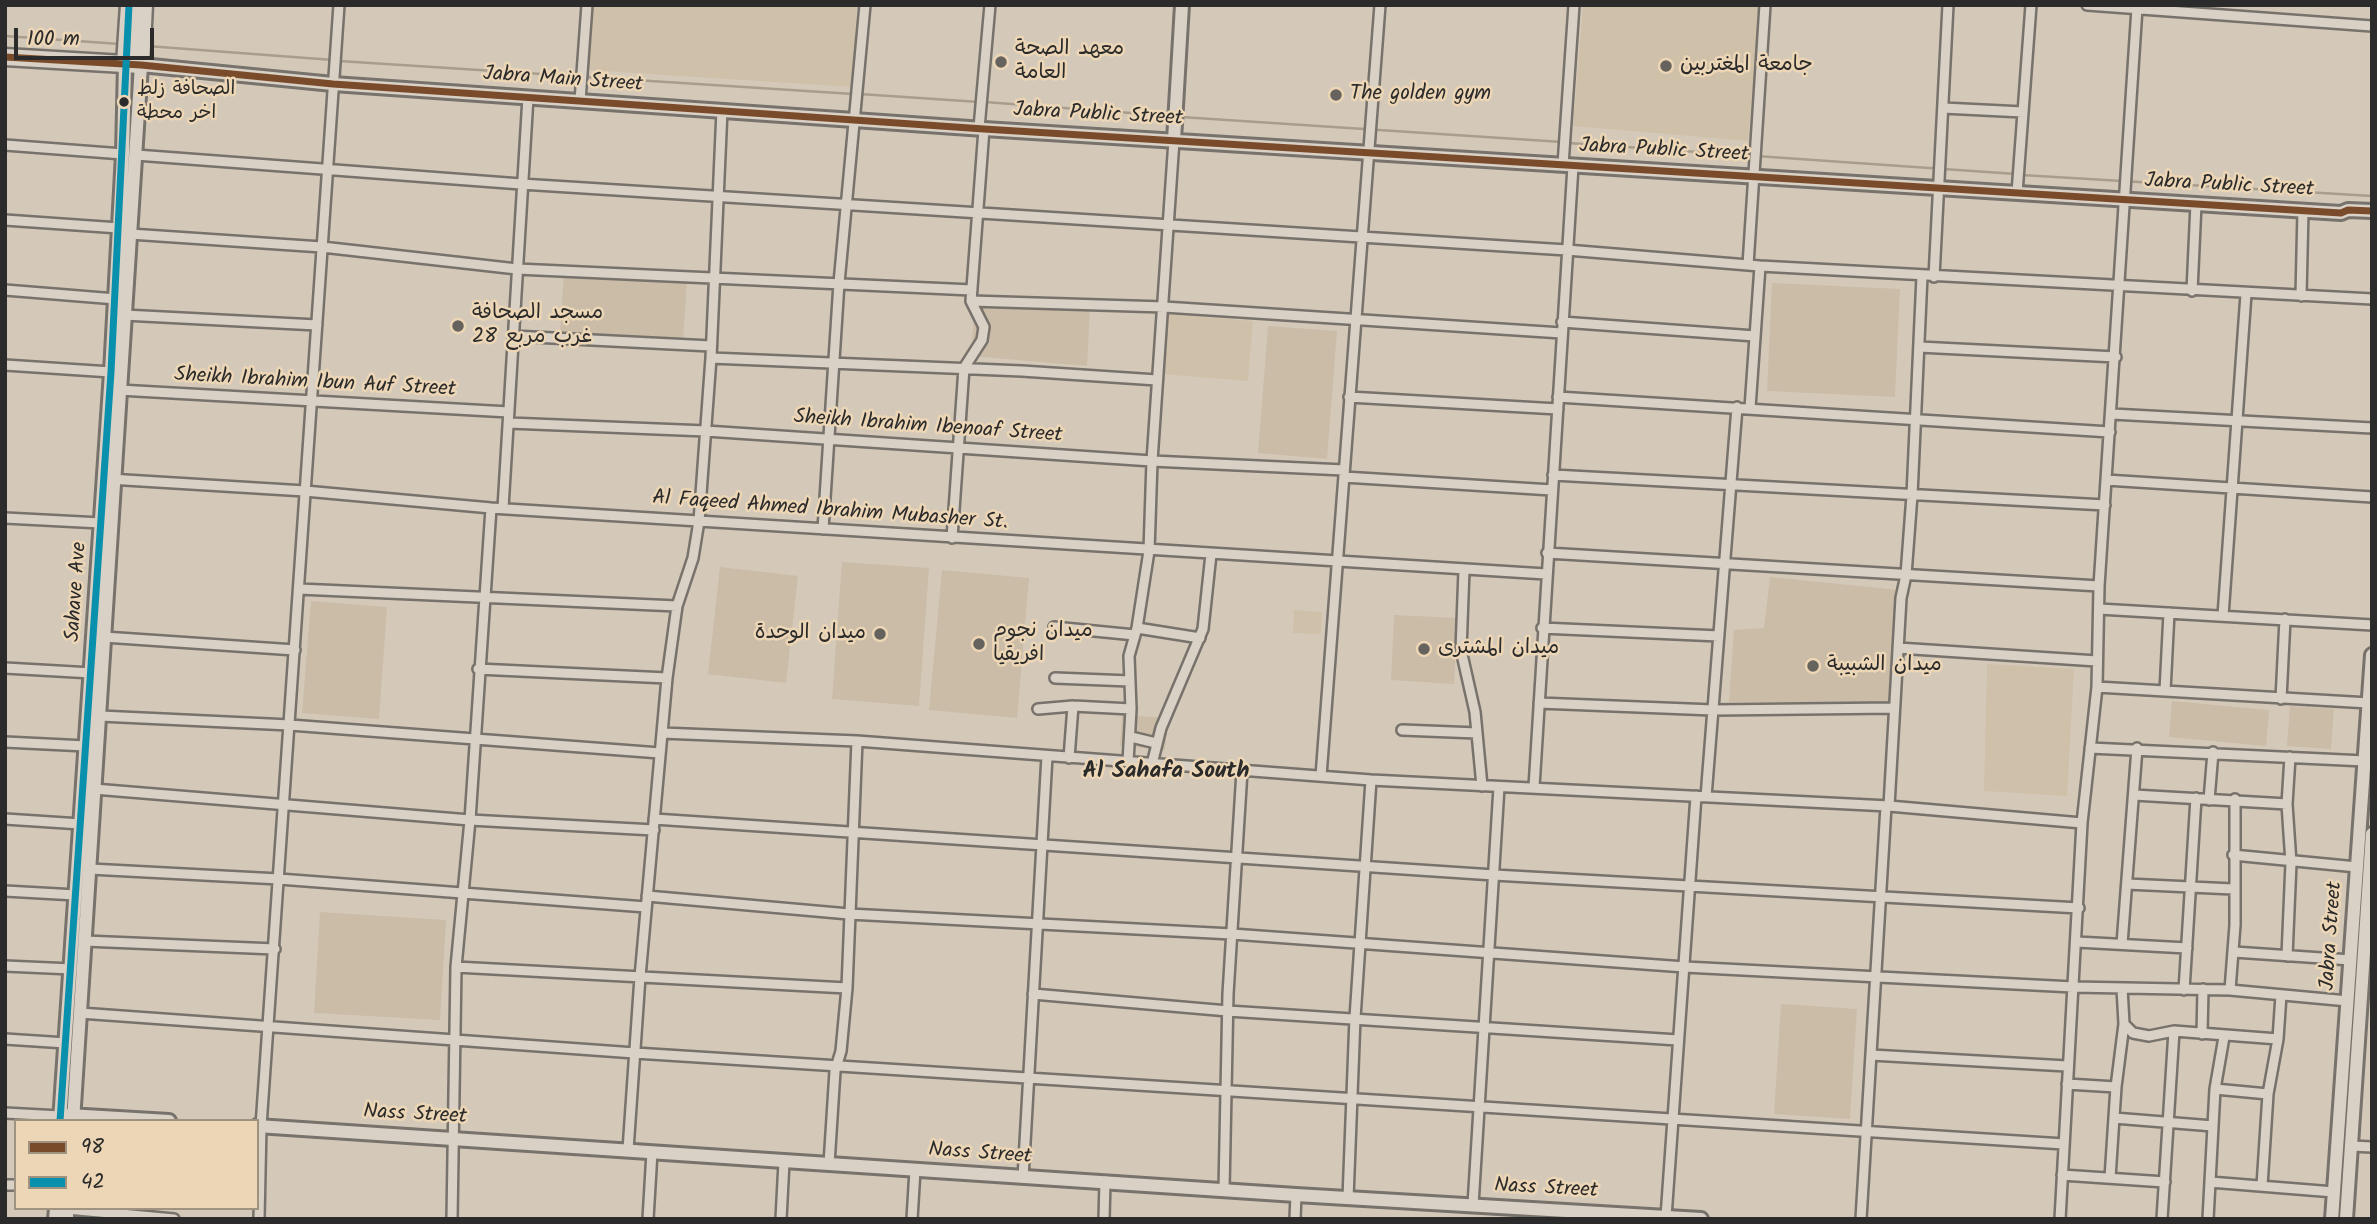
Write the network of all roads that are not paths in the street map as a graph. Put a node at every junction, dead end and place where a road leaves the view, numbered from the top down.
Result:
1 (128, 5) edge
2 (144, 5) edge
3 (339, 5) edge
4 (587, 5) edge
5 (865, 5) edge
6 (990, 5) edge
7 (1182, 5) edge
8 (1380, 5) edge
9 (1574, 5) edge
10 (1765, 5) edge
11 (1948, 5) edge
12 (2031, 5) edge
13 (2087, 5) edge
14 (2137, 8) junction
15 (2372, 26) edge
16 (5, 57) edge
17 (133, 65) junction
18 (333, 84) junction
19 (528, 97) junction
20 (580, 101) junction
21 (1942, 108) junction
22 (722, 110) junction
23 (2023, 112) junction
24 (855, 120) junction
25 (981, 128) junction
26 (1174, 139) junction
27 (5, 145) edge
28 (1367, 152) junction
29 (130, 154) junction
30 (1568, 165) junction
31 (327, 170) junction
32 (1754, 177) junction
33 (521, 184) junction
34 (1938, 188) junction
35 (2017, 193) junction
36 (718, 196) junction
37 (2126, 200) junction
38 (847, 204) junction
39 (2196, 204) junction
40 (2303, 210) junction
41 (2372, 211) edge
42 (978, 213) junction
43 (2341, 213) junction
44 (5, 219) edge
45 (2372, 219) edge
46 (1168, 225) junction
47 (125, 231) junction
48 (1361, 237) junction
49 (322, 247) junction
50 (1567, 250) junction
51 (1748, 265) junction
52 (1760, 266) junction
53 (517, 269) junction
54 (1922, 276) junction
55 (1934, 277) junction
56 (713, 278) junction
57 (839, 283) junction
58 (2121, 286) junction
59 (5, 290) edge
60 (972, 290) junction
61 (2192, 291) junction
62 (2246, 294) junction
63 (2301, 296) junction
64 (116, 299) junction
65 (2372, 299) edge
66 (971, 301) junction
67 (1164, 307) junction
68 (124, 315) junction
69 (1356, 320) junction
70 (1562, 322) junction
71 (317, 325) junction
72 (1562, 333) junction
73 (513, 336) junction
74 (1755, 337) junction
75 (711, 346) junction
76 (1919, 347) junction
77 (2116, 357) junction
78 (711, 359) junction
79 (835, 362) junction
80 (5, 365) edge
81 (964, 368) junction
82 (111, 372) junction
83 (1157, 380) junction
84 (119, 390) junction
85 (1349, 397) junction
86 (1558, 397) junction
87 (311, 402) junction
88 (1737, 407) junction
89 (1750, 408) junction
90 (1558, 409) junction
91 (509, 412) junction
92 (2112, 414) junction
93 (1915, 417) junction
94 (2238, 421) junction
95 (509, 423) junction
96 (2372, 428) edge
97 (706, 430) junction
98 (2110, 432) junction
99 (830, 440) junction
100 (958, 448) junction
101 (1152, 461) junction
102 (1344, 473) junction
103 (1553, 475) junction
104 (108, 479) junction
105 (2106, 480) junction
106 (1731, 485) junction
107 (2234, 489) junction
108 (1552, 490) junction
109 (305, 491) junction
110 (1912, 495) junction
111 (2372, 497) edge
112 (2105, 505) junction
113 (491, 508) junction
114 (503, 508) junction
115 (5, 518) edge
116 (699, 521) junction
117 (102, 523) junction
118 (823, 528) junction
119 (951, 538) junction
120 (1149, 551) junction
121 (1547, 553) junction
122 (1211, 555) junction
123 (1338, 563) junction
124 (1725, 563) junction
125 (1464, 570) junction
126 (1546, 575) junction
127 (1906, 575) junction
128 (2099, 586) junction
129 (299, 589) junction
130 (484, 599) junction
131 (677, 606) junction
132 (2099, 609) junction
133 (2169, 613) junction
134 (2223, 616) junction
135 (2285, 619) junction
136 (2372, 625) edge
137 (1054, 627) dead end
138 (1542, 628) junction
139 (1136, 632) junction
140 (1719, 636) junction
141 (104, 637) junction
142 (1200, 638) junction
143 (1898, 648) junction
144 (295, 650) junction
145 (2372, 655) edge
146 (2097, 661) junction
147 (5, 668) edge
148 (478, 669) junction
149 (92, 673) junction
150 (667, 678) junction
151 (1055, 678) dead end
152 (1130, 681) junction
153 (2097, 687) junction
154 (2165, 691) junction
155 (2281, 699) junction
156 (1539, 703) junction
157 (2369, 703) junction
158 (1073, 706) junction
159 (1895, 708) junction
160 (1038, 709) dead end
161 (1131, 709) junction
162 (1713, 710) junction
163 (100, 716) junction
164 (290, 725) junction
165 (1402, 730) dead end
166 (662, 733) junction
167 (1477, 733) junction
168 (1131, 737) junction
169 (474, 741) junction
170 (857, 741) junction
171 (5, 742) edge
172 (1156, 743) junction
173 (86, 746) junction
174 (2090, 748) junction
175 (2137, 748) junction
176 (2213, 752) junction
177 (660, 753) junction
178 (1046, 756) junction
179 (2290, 757) junction
180 (1069, 758) junction
181 (2365, 761) junction
182 (1128, 762) junction
183 (1152, 764) junction
184 (1241, 771) junction
185 (1321, 776) junction
186 (1371, 780) junction
187 (1482, 786) junction
188 (1499, 787) junction
189 (1534, 788) junction
190 (94, 789) junction
191 (2134, 795) junction
192 (1701, 797) junction
193 (2196, 798) junction
194 (2235, 799) junction
195 (2209, 800) junction
196 (284, 803) junction
197 (2287, 804) junction
198 (1888, 806) junction
199 (5, 819) edge
200 (654, 819) junction
201 (470, 820) junction
202 (2082, 822) junction
203 (81, 824) junction
204 (654, 830) junction
205 (851, 831) junction
206 (2372, 834) edge
207 (2367, 841) edge
208 (1041, 844) junction
209 (2233, 855) junction
210 (1235, 856) junction
211 (2291, 863) junction
212 (1366, 866) junction
213 (2357, 867) junction
214 (90, 869) junction
215 (1494, 875) junction
216 (279, 879) junction
217 (2127, 884) junction
218 (1691, 886) junction
219 (2192, 888) junction
220 (2233, 889) junction
221 (5, 891) edge
222 (461, 894) junction
223 (76, 895) junction
224 (647, 896) junction
225 (1882, 896) junction
226 (646, 907) junction
227 (2079, 908) junction
228 (849, 914) junction
229 (1036, 924) junction
230 (1232, 934) junction
231 (85, 941) junction
232 (1361, 943) junction
233 (2077, 943) junction
234 (2122, 944) junction
235 (275, 948) junction
236 (2187, 948) junction
237 (1489, 951) junction
238 (2234, 952) junction
239 (2287, 956) junction
240 (2351, 960) junction
241 (5, 966) edge
242 (456, 967) junction
243 (1685, 967) junction
244 (72, 969) junction
245 (640, 976) junction
246 (1876, 976) junction
247 (847, 988) junction
248 (2073, 988) junction
249 (2122, 988) junction
250 (2203, 989) junction
251 (2184, 990) junction
252 (2230, 990) junction
253 (1032, 994) junction
254 (2281, 995) junction
255 (2367, 998) edge
256 (2348, 1000) junction
257 (1228, 1011) junction
258 (80, 1013) junction
259 (1355, 1018) junction
260 (2124, 1024) junction
261 (270, 1027) junction
262 (1484, 1027) junction
263 (2174, 1031) junction
264 (2202, 1034) junction
265 (2224, 1037) junction
266 (5, 1039) edge
267 (453, 1039) junction
268 (2278, 1039) junction
269 (1678, 1040) junction
270 (66, 1043) junction
271 (635, 1053) junction
272 (1871, 1055) junction
273 (837, 1065) junction
274 (2067, 1066) junction
275 (1027, 1076) junction
276 (2067, 1084) junction
277 (2116, 1087) junction
278 (2215, 1089) junction
279 (1227, 1091) junction
280 (2268, 1094) junction
281 (1352, 1097) junction
282 (1479, 1105) junction
283 (5, 1113) edge
284 (66, 1118) edge
285 (2114, 1118) junction
286 (100, 1119) edge
287 (1673, 1120) junction
288 (2168, 1122) junction
289 (259, 1126) edge
290 (2213, 1126) junction
291 (1867, 1130) junction
292 (451, 1137) junction
293 (2064, 1144) junction
294 (2351, 1146) junction
295 (2372, 1147) edge
296 (628, 1150) junction
297 (652, 1152) junction
298 (784, 1162) junction
299 (829, 1164) junction
300 (915, 1170) junction
301 (2062, 1175) junction
302 (1023, 1178) junction
303 (2110, 1178) junction
304 (1105, 1181) junction
305 (2165, 1182) junction
306 (2210, 1182) junction
307 (2262, 1186) junction
308 (1224, 1190) junction
309 (2334, 1192) junction
310 (1296, 1195) junction
311 (1348, 1198) junction
312 (1474, 1205) junction
313 (64, 1211) edge
314 (1504, 1213) edge
315 (1666, 1217) junction
316 (1680, 1218) edge
317 (55, 1219) edge
318 (174, 1219) edge
319 (259, 1219) edge
320 (452, 1219) edge
321 (648, 1219) edge
322 (780, 1219) edge
323 (912, 1219) edge
324 (1104, 1219) edge
325 (1295, 1219) edge
326 (1701, 1219) edge
327 (1861, 1219) edge
328 (2060, 1219) edge
329 (2162, 1219) edge
330 (2208, 1219) edge
331 (2332, 1219) edge
332 (2346, 1219) edge

1 - 17 highway
2 - 17 highway
3 - 18 street
4 - 20 street
5 - 24 street
6 - 25 street
7 - 26 main road
8 - 28 street
9 - 30 street
10 - 32 street
11 - 21 street
12 - 23 street
13 - 14 street
14 - 15 street
14 - 37 street
16 - 17 highway
17 - 18 main road, Jabra Main Street
17 - 29 main road, Sahave Ave
18 - 19 main road, Jabra Main Street
18 - 31 street
19 - 20 main road, Jabra Main Street
19 - 33 street
20 - 22 main road, Jabra Main Street
21 - 23 street
21 - 34 street
22 - 24 main road, Jabra Main Street
22 - 36 street
23 - 35 street
24 - 25 main road, Jabra Main Street
24 - 38 street
25 - 26 main road, Jabra Public Street
25 - 42 street
26 - 28 main road, Jabra Public Street
26 - 46 street
27 - 29 street
28 - 30 main road, Jabra Public Street
28 - 48 street
29 - 31 street
29 - 47 main road, Sahave Ave
30 - 32 main road, Jabra Public Street
30 - 50 street
31 - 33 street
31 - 49 street
32 - 34 main road, Jabra Public Street
32 - 51 street
33 - 36 street
33 - 53 street
34 - 35 main road, Jabra Public Street
34 - 55 street
35 - 37 main road, Jabra Public Street
36 - 38 street
36 - 56 street
37 - 39 main road, Jabra Public Street
37 - 58 street
38 - 42 street
38 - 57 street
39 - 40 main road, Jabra Public Street
39 - 61 street
40 - 43 main road, Jabra Public Street
40 - 63 street
41 - 43 main road
42 - 46 street
42 - 60 street
43 - 45 main road
44 - 47 street
46 - 48 street
46 - 67 street
47 - 49 street
47 - 64 main road, Sahave Ave
47 - 68 main road
48 - 50 street
48 - 69 street
49 - 53 street
49 - 71 street
50 - 51 street
50 - 70 street
51 - 52 street
52 - 54 street
52 - 74 street
53 - 56 street
53 - 73 street
54 - 55 street
54 - 76 street
55 - 58 street
56 - 57 street
56 - 75 street
57 - 60 street
57 - 79 street
58 - 61 street
58 - 77 street
59 - 64 street
60 - 66 street
61 - 62 street
62 - 63 street
62 - 94 street
63 - 65 street
64 - 82 main road, Sahave Ave
66 - 67 street
66 - 81 street
67 - 69 street
67 - 83 street
68 - 71 street
68 - 84 main road
69 - 72 street
69 - 85 street
70 - 72 street
70 - 74 street
71 - 87 street
72 - 86 street
73 - 75 street
73 - 91 street
74 - 89 street
75 - 78 street
76 - 77 street
76 - 93 street
77 - 92 street
78 - 79 street
78 - 97 street
79 - 81 street
79 - 99 street
80 - 82 street
81 - 83 street
81 - 100 street
82 - 104 main road, Sahave Ave
83 - 101 street
84 - 87 street, Sheikh Ibrahim Ibun Auf Street
84 - 104 main road
85 - 90 street
85 - 102 street
86 - 88 street
86 - 90 street
87 - 91 street, Sheikh Ibrahim Ibun Auf Street
87 - 109 street
88 - 89 street
88 - 106 street
89 - 93 street
90 - 103 street
91 - 95 street
92 - 94 street
92 - 98 street
93 - 98 street
93 - 110 street
94 - 96 street
94 - 107 street
95 - 97 street, Sheikh Ibrahim Ibenoaf Street
95 - 114 street
97 - 99 street, Sheikh Ibrahim Ibenoaf Street
97 - 116 street
98 - 105 street
99 - 100 street, Sheikh Ibrahim Ibenoaf Street
99 - 118 street
100 - 101 street, Sheikh Ibrahim Ibenoaf Street
100 - 119 street
101 - 102 street, Sheikh Ibrahim Ibenoaf Street
101 - 120 street
102 - 108 street, Sheikh Ibrahim Ibenoaf Street
102 - 123 street
103 - 106 street
103 - 108 street
104 - 109 street, Al Faqeed Ahmed Ibrahim Mubasher St.
104 - 117 main road, Sahave Ave
104 - 141 main road
105 - 107 street
105 - 112 street
106 - 110 street
106 - 124 street
107 - 111 street
107 - 134 street
108 - 121 street
109 - 113 street, Al Faqeed Ahmed Ibrahim Mubasher St.
109 - 129 street
110 - 112 street
110 - 127 street
112 - 128 street
113 - 114 street, Al Faqeed Ahmed Ibrahim Mubasher St.
113 - 130 street
114 - 116 street, Al Faqeed Ahmed Ibrahim Mubasher St.
115 - 117 street
116 - 118 street, Al Faqeed Ahmed Ibrahim Mubasher St.
116 - 131 street
117 - 149 main road, Sahave Ave
118 - 119 street, Al Faqeed Ahmed Ibrahim Mubasher St.
119 - 120 street, Al Faqeed Ahmed Ibrahim Mubasher St.
120 - 122 street, Al Faqeed Ahmed Ibrahim Mubasher St.
120 - 139 street
121 - 124 street
121 - 126 street
122 - 123 street, Al Faqeed Ahmed Ibrahim Mubasher St.
122 - 142 street
123 - 125 street, Al Faqeed Ahmed Ibrahim Mubasher St.
123 - 185 street
124 - 127 street
124 - 140 street
125 - 126 street, Al Faqeed Ahmed Ibrahim Mubasher St.
125 - 167 street
126 - 138 street
127 - 128 street
127 - 143 street
128 - 132 street
129 - 130 street
129 - 144 street
130 - 131 street
130 - 148 street
131 - 150 street
132 - 133 street
132 - 146 street
133 - 134 street
133 - 154 street
134 - 135 street
135 - 136 street
135 - 155 street
137 - 139 street
138 - 140 street
138 - 156 street
139 - 142 street
139 - 152 street
140 - 162 street
141 - 144 street
141 - 163 main road
142 - 172 street
143 - 146 street
143 - 159 street
144 - 164 street
145 - 157 main road, Jabra Street
146 - 153 street
147 - 149 street
148 - 150 street
148 - 169 street
149 - 173 main road, Sahave Ave
150 - 166 street
151 - 152 street
152 - 161 street
153 - 154 street
153 - 174 street
154 - 155 street
155 - 157 street
156 - 162 street
156 - 189 street
157 - 181 main road, Jabra Street
158 - 160 street
158 - 161 street
158 - 180 street
159 - 162 street
159 - 198 street
161 - 168 street
162 - 192 street
163 - 164 street
163 - 190 main road
164 - 169 street
164 - 196 street
165 - 167 street
166 - 170 street
166 - 177 street
167 - 187 street
168 - 172 street
168 - 182 street
169 - 177 street
169 - 201 street
170 - 178 street
170 - 205 street
171 - 173 street
172 - 183 street
173 - 203 main road, Sahave Ave
174 - 175 street
174 - 202 street
175 - 176 street
175 - 191 street
176 - 179 street
176 - 195 street
177 - 200 street
178 - 180 street
178 - 208 street
179 - 181 street
179 - 197 street
180 - 182 street
181 - 207 main road, Jabra Street
182 - 183 street
183 - 184 street
184 - 185 street
184 - 210 street
185 - 186 street
186 - 187 street
186 - 212 street
187 - 188 street
188 - 189 street
188 - 215 street
189 - 192 street
190 - 196 street
190 - 214 main road
191 - 193 street
191 - 217 street
192 - 198 street
192 - 218 street
193 - 195 street
193 - 219 street
194 - 195 street
194 - 197 street
194 - 209 street
196 - 201 street
196 - 216 street
197 - 211 street
198 - 202 street
198 - 225 street
199 - 203 street
200 - 204 street
200 - 205 street
201 - 204 street
201 - 222 street
202 - 227 street
203 - 223 main road, Sahave Ave
204 - 224 street
205 - 208 street
205 - 228 street
206 - 207 main road, Jabra Street
207 - 213 main road, Jabra Street
207 - 255 main road, Jabra Street
208 - 210 street
208 - 229 street
209 - 211 street
209 - 220 street
210 - 212 street
210 - 230 street
211 - 213 street
211 - 239 street
212 - 215 street
212 - 232 street
213 - 240 main road, Jabra Street
214 - 216 street
214 - 231 main road
215 - 218 street
215 - 237 street
216 - 222 street
216 - 235 street
217 - 219 street
217 - 234 street
218 - 225 street
218 - 243 street
219 - 220 street
219 - 236 street
220 - 238 street
221 - 223 street
222 - 226 street
222 - 242 street
223 - 244 main road, Sahave Ave
224 - 226 street
224 - 228 street
225 - 227 street
225 - 246 street
226 - 245 street
227 - 233 street
228 - 229 street
228 - 247 street
229 - 230 street
229 - 253 street
230 - 232 street
230 - 257 street
231 - 235 street
231 - 258 main road
232 - 237 street
232 - 259 street
233 - 234 street
233 - 248 street
234 - 236 street
235 - 261 street
236 - 251 street
237 - 243 street
237 - 262 street
238 - 239 street
238 - 252 street
239 - 240 street
240 - 256 main road, Jabra Street
241 - 244 street
242 - 245 street
242 - 267 street
243 - 246 street
243 - 269 street
244 - 270 main road, Sahave Ave
245 - 247 street
245 - 271 street
246 - 248 street
246 - 272 street
247 - 273 street
248 - 249 street
248 - 274 street
249 - 251 street
249 - 260 street
250 - 251 street
250 - 252 street
250 - 264 street
252 - 254 street
253 - 257 street
253 - 275 street
254 - 256 street
254 - 268 street
255 - 294 main road, Jabra Street
256 - 309 main road, Jabra Street
257 - 259 street
257 - 279 street
258 - 261 street
258 - 284 main road
259 - 262 street
259 - 281 street
260 - 263 street
260 - 277 street
261 - 267 street
261 - 289 street
262 - 269 street
262 - 282 street
263 - 264 street
263 - 288 street
264 - 265 street
265 - 268 street
265 - 278 street
266 - 270 street
267 - 271 street
267 - 292 street
268 - 280 street
269 - 287 street
270 - 284 main road, Sahave Ave
271 - 273 street
271 - 296 street
272 - 274 street
272 - 291 street
273 - 275 street
273 - 299 street
274 - 276 street
275 - 279 street
275 - 302 street
276 - 277 street
276 - 293 street
277 - 285 street
278 - 280 street
278 - 290 street
279 - 281 street
279 - 308 street
280 - 307 street
281 - 282 street
281 - 311 street
282 - 287 street
282 - 312 street
283 - 284 street
284 - 286 main road
285 - 288 street
285 - 303 street
287 - 291 street
287 - 315 street
288 - 290 street
288 - 305 street
289 - 292 main road, Nass Street
289 - 319 street
290 - 306 street
291 - 293 street
291 - 327 street
292 - 296 main road, Nass Street
292 - 320 street
293 - 301 street
294 - 295 street
294 - 332 main road, Jabra Street
296 - 297 main road, Nass Street
297 - 298 main road, Nass Street
297 - 321 street
298 - 299 main road, Nass Street
298 - 322 street
299 - 300 main road, Nass Street
300 - 302 main road, Nass Street
300 - 323 street
301 - 303 street
301 - 328 street
302 - 304 main road, Nass Street
303 - 305 street
304 - 308 main road, Nass Street
304 - 324 street
305 - 329 street
306 - 307 street
306 - 330 street
307 - 309 street
308 - 310 main road, Nass Street
309 - 331 main road, Jabra Street
310 - 311 main road, Nass Street
310 - 325 street
311 - 312 main road, Nass Street
312 - 314 main road, Nass Street
313 - 317 main road
313 - 318 street
314 - 315 main road, Nass Street
315 - 316 main road, Nass Street
316 - 326 main road, Nass Street

